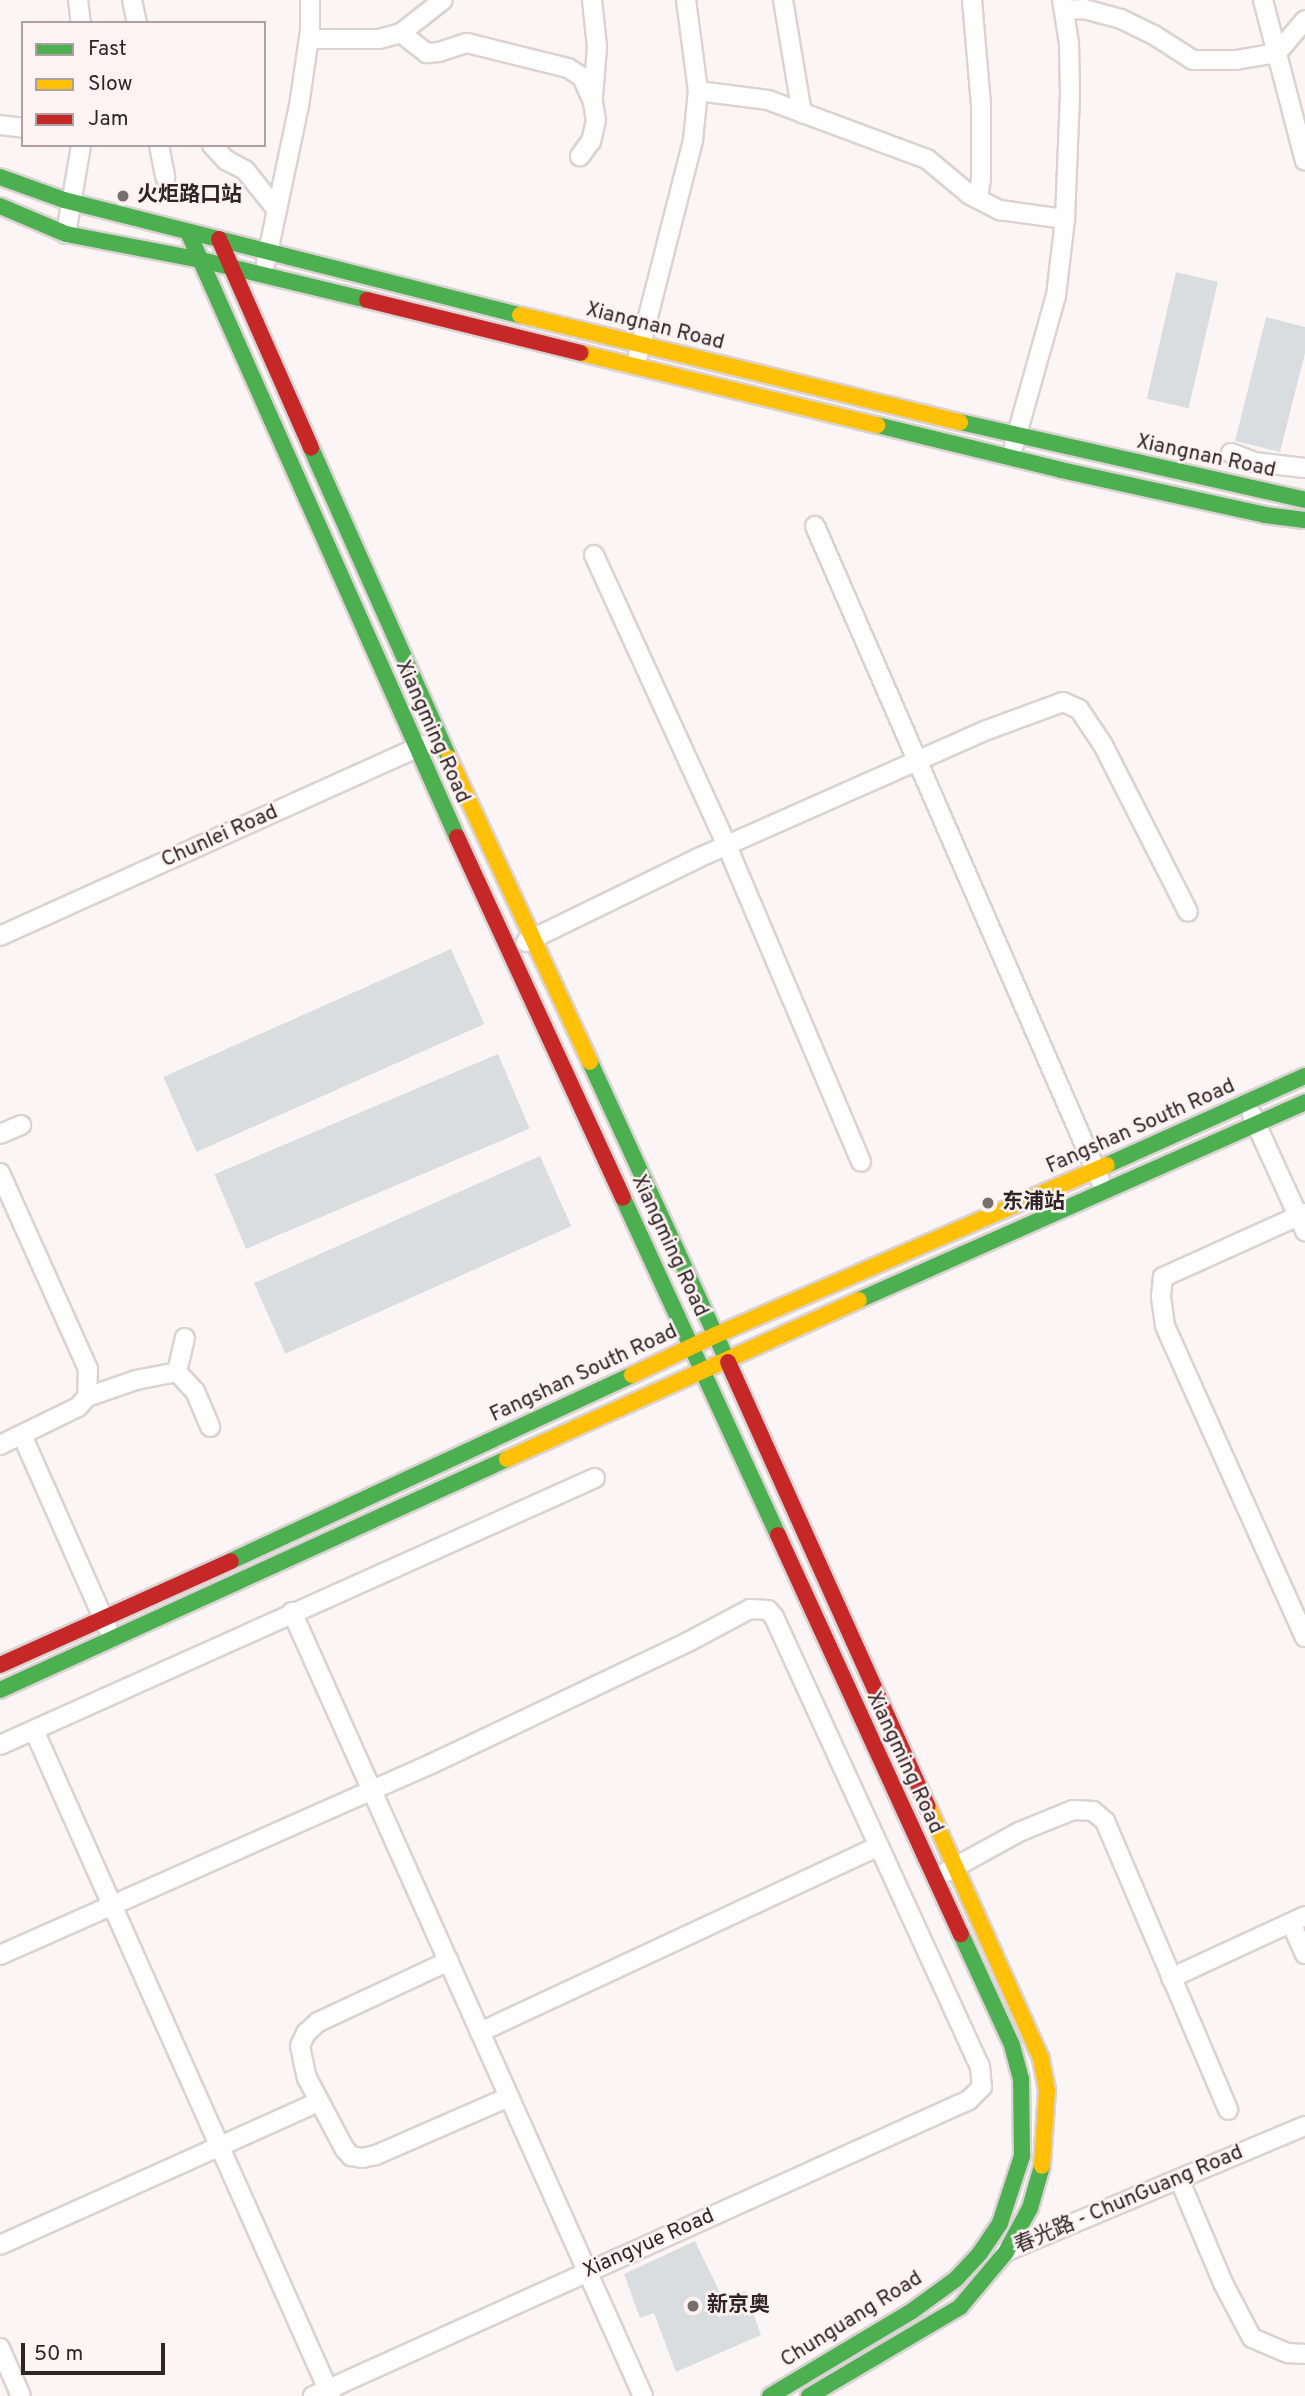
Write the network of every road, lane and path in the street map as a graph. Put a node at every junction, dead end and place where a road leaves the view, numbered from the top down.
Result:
1 (78, 0) edge
2 (132, 0) edge
3 (310, 0) edge
4 (443, 0) edge
5 (592, 0) edge
6 (687, 0) edge
7 (782, 0) edge
8 (972, 0) edge
9 (1263, 0) edge
10 (1063, 5) edge
11 (1305, 20) edge
12 (81, 21) edge
13 (137, 21) edge
14 (401, 33) junction
15 (309, 39) junction
16 (1277, 52) junction
17 (698, 91) junction
18 (593, 102) junction
19 (802, 113) junction
20 (0, 125) edge
21 (21, 128) edge
22 (81, 147) edge
23 (159, 147) edge
24 (214, 147) edge
25 (580, 156) dead end
26 (1305, 161) edge
27 (0, 177) edge
28 (164, 177) dead end
29 (978, 199) junction
30 (71, 202) junction
31 (0, 206) edge
32 (277, 210) junction
33 (1065, 219) junction
34 (188, 232) junction
35 (66, 234) junction
36 (219, 239) junction
37 (267, 251) junction
38 (201, 260) junction
39 (232, 268) junction
40 (265, 276) junction
41 (642, 346) junction
42 (635, 366) junction
43 (1017, 436) junction
44 (1231, 453) dead end
45 (1010, 458) junction
46 (1305, 468) edge
47 (1305, 500) edge
48 (1305, 520) edge
49 (815, 526) dead end
50 (594, 555) dead end
51 (440, 738) junction
52 (415, 748) junction
53 (919, 763) junction
54 (727, 846) junction
55 (1188, 912) dead end
56 (0, 936) edge
57 (533, 939) junction
58 (509, 950) junction
59 (1305, 1076) edge
60 (1246, 1102) junction
61 (1305, 1102) edge
62 (1256, 1124) junction
63 (21, 1125) dead end
64 (0, 1134) edge
65 (861, 1162) dead end
66 (1096, 1170) junction
67 (0, 1173) edge
68 (1104, 1192) junction
69 (1303, 1220) edge
70 (716, 1335) junction
71 (185, 1338) dead end
72 (692, 1346) junction
73 (726, 1360) junction
74 (703, 1370) junction
75 (177, 1372) junction
76 (87, 1397) junction
77 (210, 1427) dead end
78 (22, 1435) junction
79 (0, 1445) edge
80 (595, 1478) dead end
81 (292, 1612) junction
82 (104, 1619) junction
83 (1305, 1637) edge
84 (112, 1639) junction
85 (0, 1665) edge
86 (0, 1690) edge
87 (34, 1730) junction
88 (0, 1745) edge
89 (374, 1790) junction
90 (880, 1846) junction
91 (955, 1868) junction
92 (933, 1877) junction
93 (113, 1904) junction
94 (1298, 1920) edge
95 (1305, 1954) edge
96 (0, 1955) edge
97 (449, 1961) junction
98 (1171, 1978) junction
99 (480, 2032) junction
100 (509, 2097) junction
101 (318, 2102) junction
102 (1228, 2110) dead end
103 (1305, 2126) edge
104 (220, 2148) junction
105 (1180, 2181) junction
106 (0, 2245) edge
107 (1006, 2252) junction
108 (586, 2272) junction
109 (956, 2279) junction
110 (0, 2348) edge
111 (1305, 2354) edge
112 (324, 2394) edge
113 (21, 2396) edge
114 (643, 2396) edge
115 (770, 2396) edge
116 (809, 2396) edge

1 - 12 street
2 - 13 street
3 - 15 street
4 - 14 street
5 - 18 street
6 - 17 street
7 - 19 street
8 - 29 street
9 - 16 street
10 - 16 street
10 - 33 street
11 - 16 street
14 - 15 street
14 - 18 street
15 - 32 street
16 - 26 street
17 - 19 street
17 - 41 street
18 - 25 street
19 - 29 street
20 - 21 street
22 - 30 street
23 - 28 street
24 - 32 street
27 - 30 street, Xiangnan Road
29 - 33 street
30 - 34 street, Xiangnan Road
30 - 35 street
31 - 35 street, Xiangnan Road
32 - 37 street
33 - 43 street
34 - 36 street, Xiangnan Road
34 - 38 street, Xiangming Road
35 - 38 street, Xiangnan Road
36 - 37 street, Xiangnan Road
36 - 39 street, Xiangming Road
37 - 40 street
37 - 41 street, Xiangnan Road
38 - 39 street, Xiangnan Road
38 - 52 street, Xiangming Road
39 - 40 street, Xiangnan Road
39 - 51 street, Xiangming Road
40 - 42 street, Xiangnan Road
41 - 42 street
41 - 43 street, Xiangnan Road
42 - 45 street, Xiangnan Road
43 - 45 street
43 - 47 street, Xiangnan Road
44 - 46 street
45 - 48 street, Xiangnan Road
49 - 53 street
50 - 54 street
51 - 52 street, Chunlei Road
51 - 57 street, Xiangming Road
52 - 56 street, Chunlei Road
52 - 58 street, Xiangming Road
53 - 54 street
53 - 55 street
53 - 66 street
54 - 57 street
54 - 65 street
57 - 58 street
57 - 70 street, Xiangming Road
58 - 72 street, Xiangming Road
59 - 60 street, Fangshan South Road
60 - 62 street
60 - 66 street, Fangshan South Road
61 - 62 street
62 - 68 street
62 - 69 street
63 - 64 street
66 - 68 street
66 - 70 street, Fangshan South Road
67 - 76 street
68 - 73 street
69 - 83 street
70 - 72 street, Fangshan South Road
70 - 73 street, Xiangming Road
71 - 75 street
72 - 74 street, Xiangming Road
72 - 82 street, Fangshan South Road
73 - 74 street
73 - 91 street, Xiangming Road
74 - 84 street
74 - 92 street, Xiangming Road
75 - 76 street
75 - 77 street
76 - 78 street
78 - 79 street
78 - 82 street
80 - 81 street
81 - 87 street
81 - 89 street
82 - 84 street
82 - 85 street, Fangshan South Road
84 - 86 street
87 - 88 street
87 - 93 street
89 - 90 street
89 - 93 street
89 - 97 street
90 - 99 street
90 - 108 street, Xiangyue Road
91 - 92 street
91 - 98 street
91 - 107 street, Xiangming Road
92 - 109 street, Xiangming Road
93 - 96 street
93 - 104 street
94 - 95 street
94 - 98 street
97 - 99 street
97 - 101 street
98 - 102 street
99 - 100 street
100 - 101 street
100 - 108 street
101 - 104 street
103 - 105 street, 春光路 - ChunGuang Road
104 - 106 street
104 - 112 street
105 - 107 street, 春光路 - ChunGuang Road
105 - 111 street
107 - 109 street, 春光路 - ChunGuang Road
107 - 116 street, Chunguang Road
108 - 112 street, Xiangyue Road
108 - 114 street
109 - 115 street, Chunguang Road
110 - 113 street

